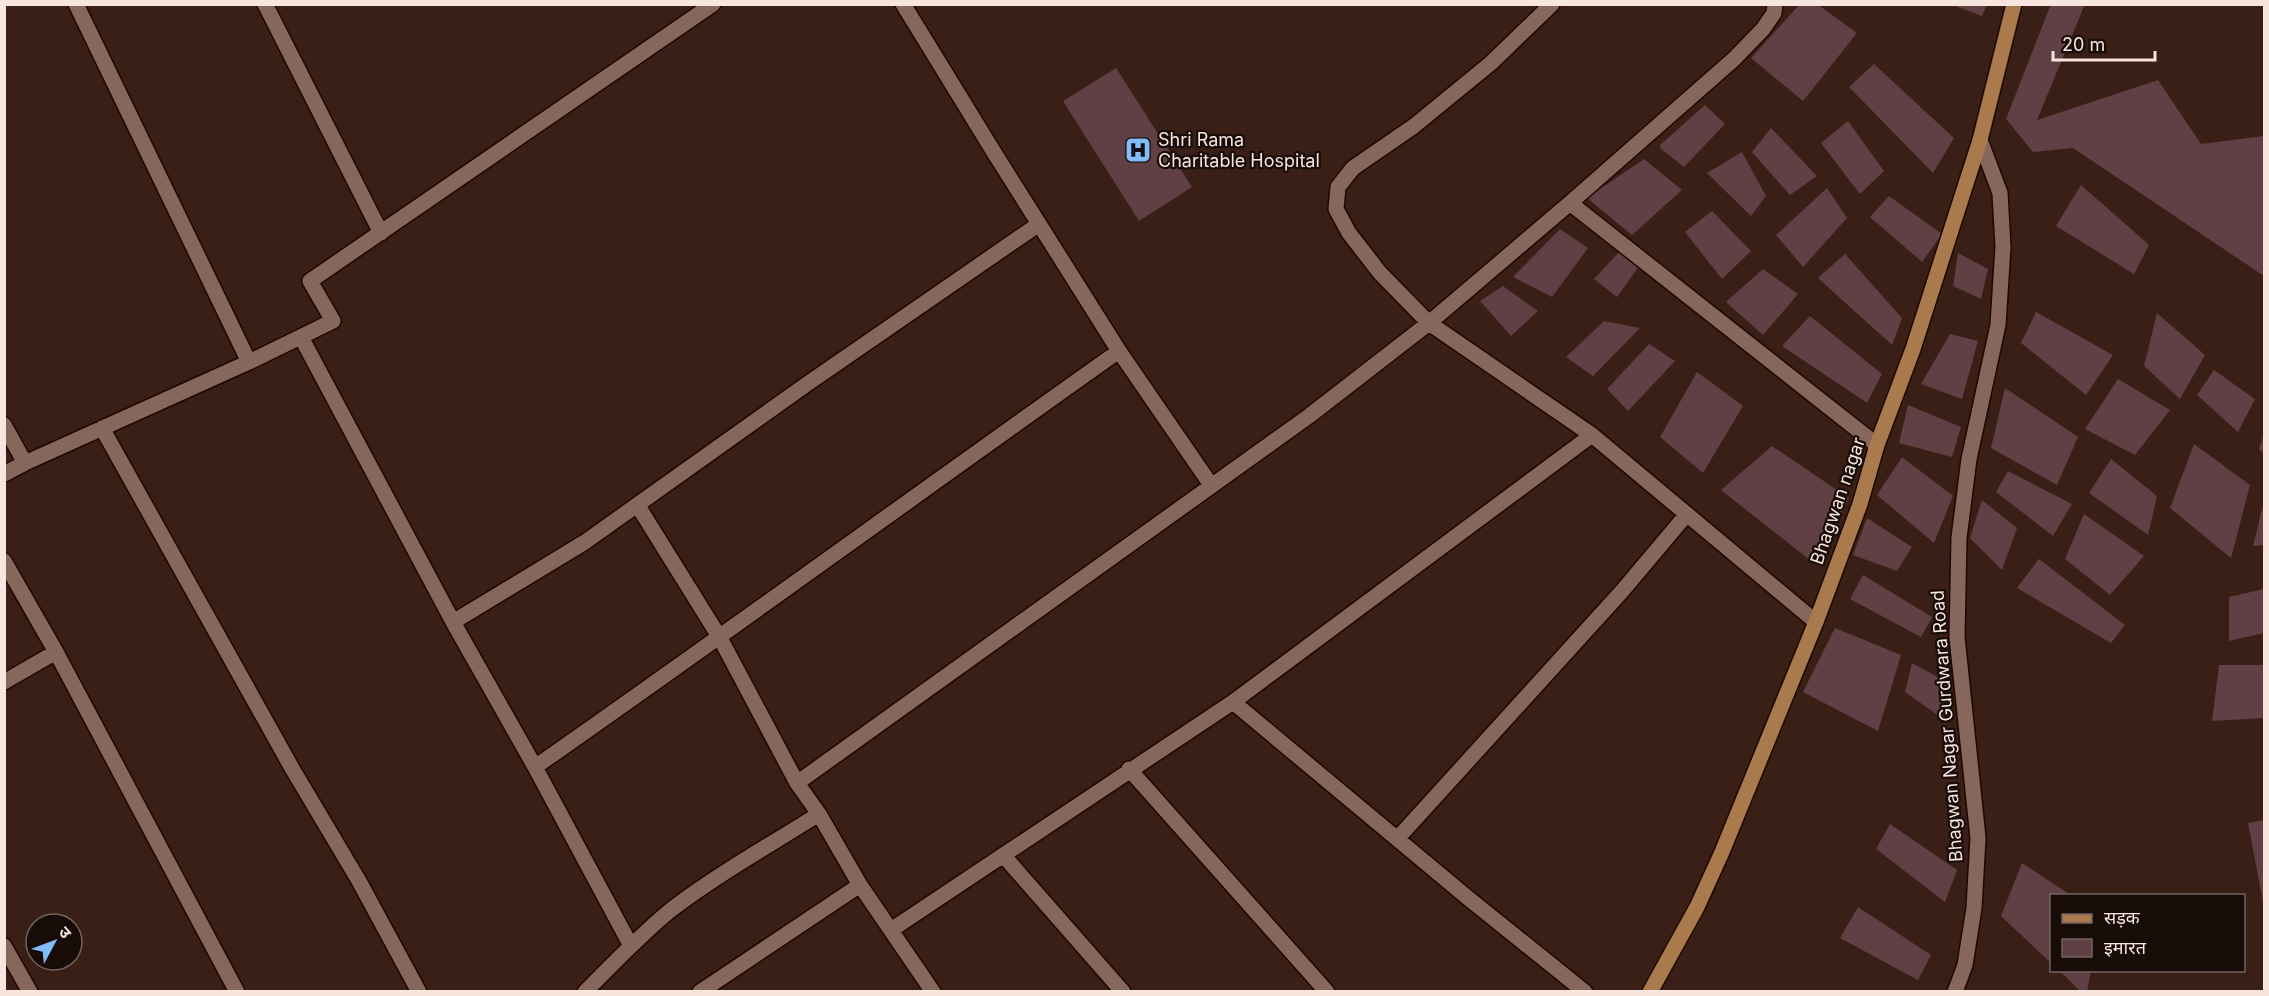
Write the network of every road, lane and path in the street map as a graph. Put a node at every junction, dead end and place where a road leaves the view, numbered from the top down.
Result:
1 (76, 4) edge
2 (265, 4) edge
3 (713, 4) edge
4 (903, 4) edge
5 (1552, 4) edge
6 (1775, 4) edge
7 (2014, 4) edge
8 (1980, 140) junction
9 (1570, 203) junction
10 (1039, 224) junction
11 (381, 233) junction
12 (1429, 323) junction
13 (300, 337) junction
14 (1119, 351) junction
15 (249, 362) junction
16 (4, 425) edge
17 (102, 428) junction
18 (1592, 435) junction
19 (1877, 445) junction
20 (25, 463) junction
21 (4, 474) edge
22 (1211, 485) junction
23 (638, 506) junction
24 (1687, 514) junction
25 (4, 561) edge
26 (453, 622) junction
27 (1816, 622) junction
28 (720, 638) junction
29 (56, 652) junction
30 (4, 681) edge
31 (1233, 702) junction
32 (535, 767) junction
33 (1130, 769) junction
34 (797, 783) junction
35 (819, 814) junction
36 (1397, 839) junction
37 (1003, 855) junction
38 (860, 885) junction
39 (891, 930) junction
40 (4, 946) edge
41 (631, 946) junction
42 (30, 992) edge
43 (237, 992) edge
44 (419, 992) edge
45 (585, 992) edge
46 (700, 992) edge
47 (933, 992) edge
48 (1123, 992) edge
49 (1327, 992) edge
50 (1585, 992) edge
51 (1650, 992) edge
52 (1955, 992) edge

1 - 15 street
2 - 11 street
3 - 11 street
4 - 10 street
5 - 12 street
6 - 9 street
7 - 8 street, Bhagwan nagar
8 - 19 street, Bhagwan nagar
8 - 52 street, Bhagwan Nagar Gurdwara Road
9 - 12 street
9 - 19 street
10 - 14 street
10 - 23 street
11 - 13 street
12 - 18 street
12 - 22 street
13 - 15 street
13 - 26 street
14 - 22 street
14 - 28 street
15 - 17 street
16 - 20 street
17 - 20 street
17 - 44 street
18 - 24 street
18 - 31 street
19 - 27 street, Bhagwan nagar
20 - 21 street
22 - 34 street
23 - 26 street
23 - 28 street
24 - 27 street
24 - 36 street
25 - 29 street
26 - 32 street
27 - 51 street, Bhagwan nagar
28 - 32 street
28 - 34 street
29 - 30 street
29 - 43 street
31 - 33 street
31 - 36 street
32 - 41 street
33 - 37 street
33 - 49 street
34 - 35 street
35 - 38 street
35 - 41 street
36 - 50 street
37 - 39 street
37 - 48 street
38 - 39 street
38 - 46 street
39 - 47 street
40 - 42 street
41 - 45 street

